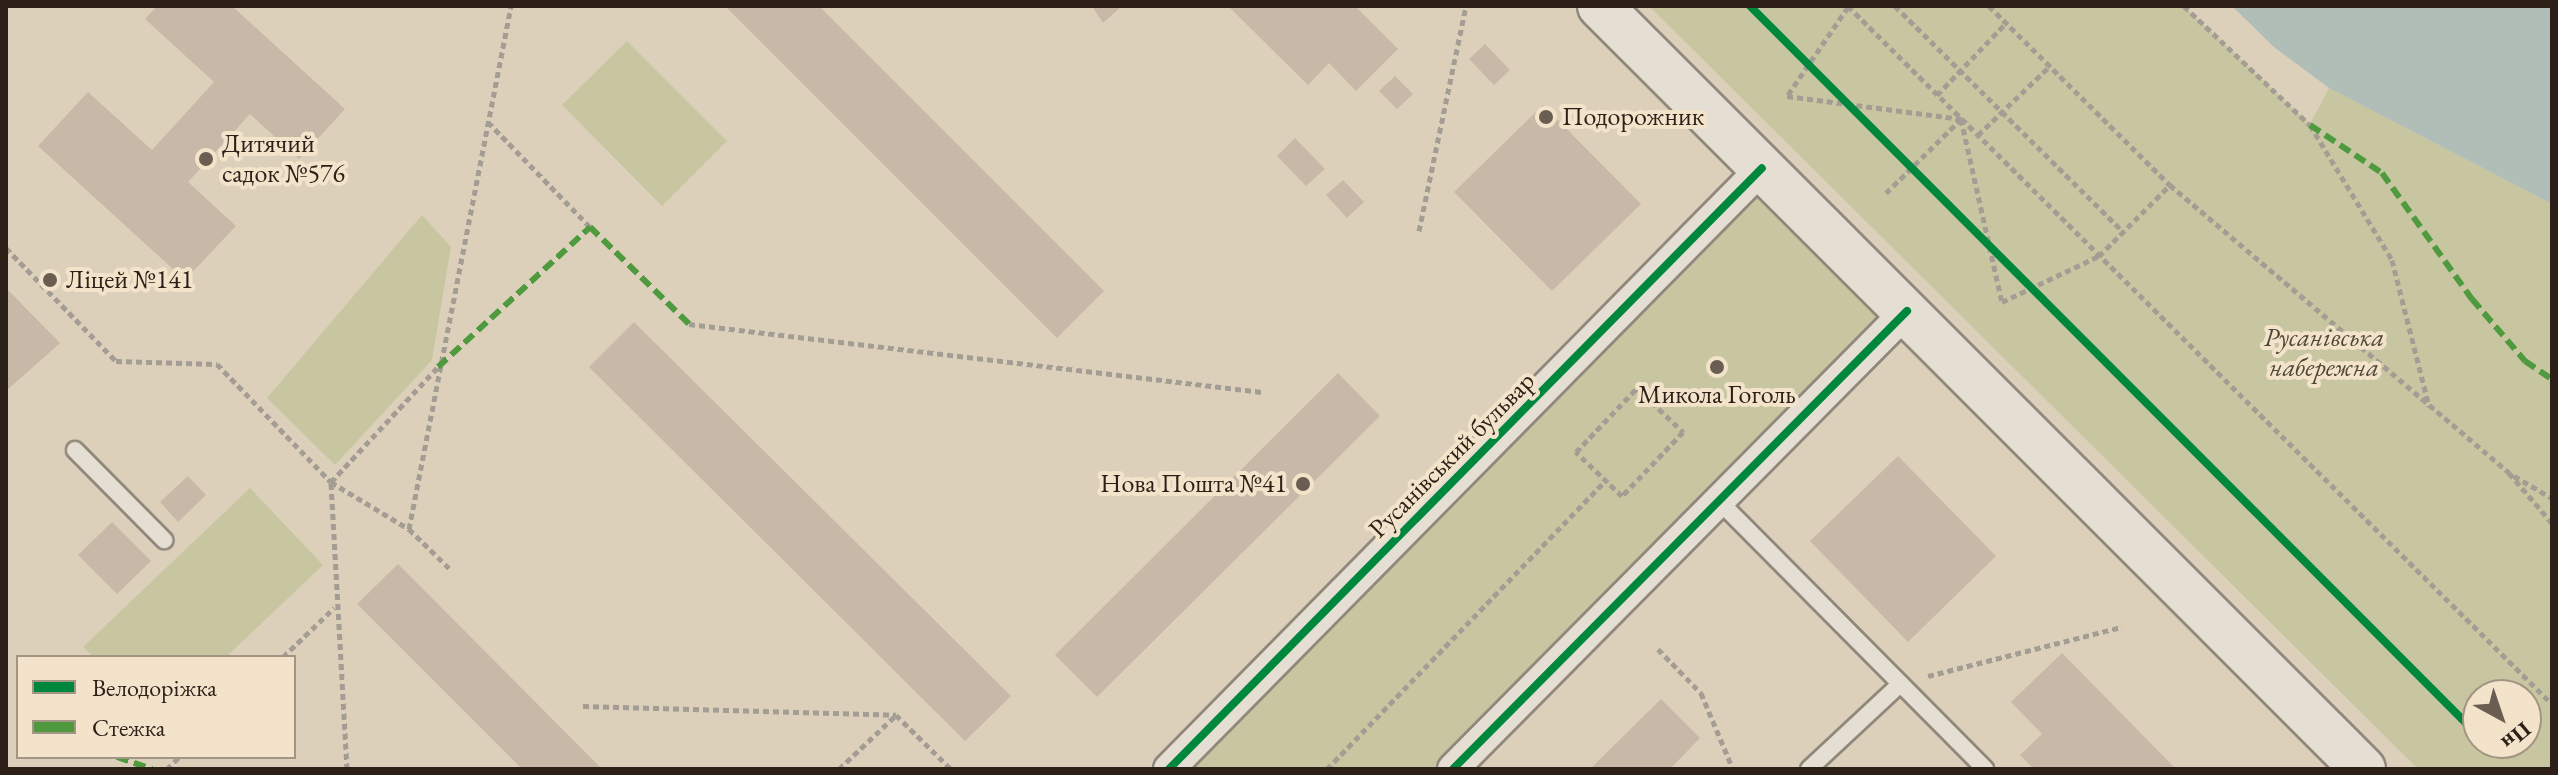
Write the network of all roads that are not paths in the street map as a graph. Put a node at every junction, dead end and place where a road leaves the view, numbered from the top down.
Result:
1 (1600, 6) edge
2 (1762, 168) junction
3 (1907, 311) junction
4 (75, 450) dead end
5 (1719, 501) junction
6 (164, 540) dead end
7 (1900, 684) junction
8 (1169, 769) edge
9 (1453, 769) edge
10 (1809, 769) edge
11 (1985, 769) edge
12 (2363, 769) edge

1 - 2 main road
2 - 3 main road
2 - 8 street, Русанівський бульвар
3 - 5 street
3 - 12 main road
4 - 6 lane
5 - 7 lane
5 - 9 street
7 - 10 lane
7 - 11 lane

